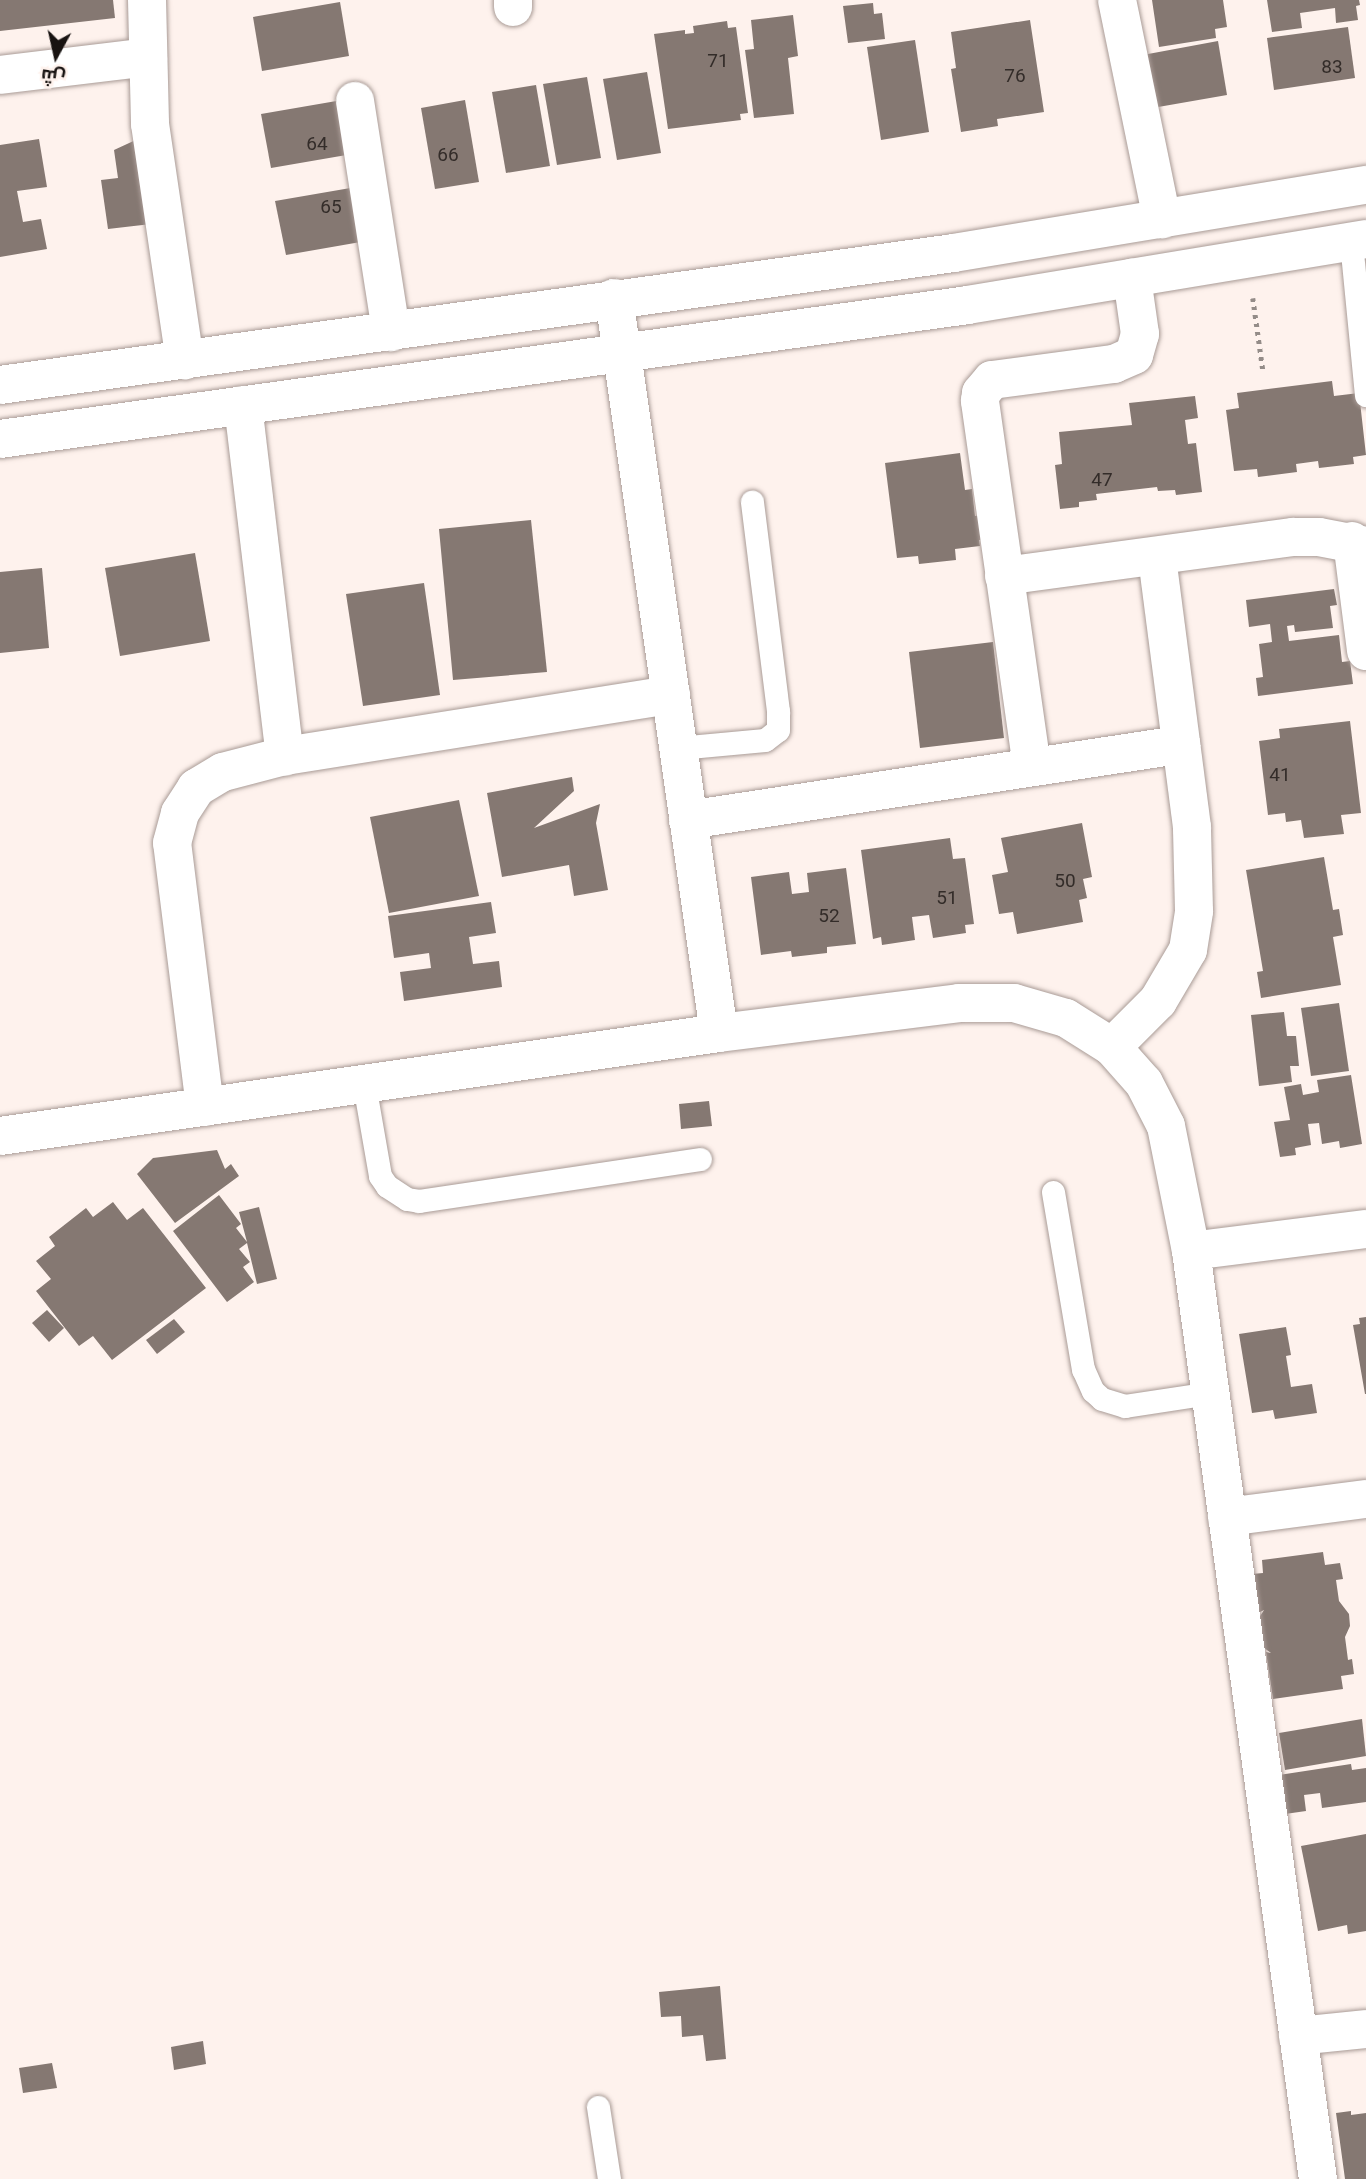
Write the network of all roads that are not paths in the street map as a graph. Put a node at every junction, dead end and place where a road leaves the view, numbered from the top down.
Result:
1 (148, 0) edge
2 (1117, 0) edge
3 (148, 57) junction
4 (0, 75) edge
5 (355, 101) dead end
6 (1366, 185) edge
7 (1162, 219) junction
8 (1358, 240) edge
9 (1132, 278) junction
10 (614, 298) junction
11 (391, 332) junction
12 (621, 354) junction
13 (185, 360) junction
14 (0, 386) edge
15 (1366, 395) edge
16 (243, 405) junction
17 (0, 439) edge
18 (752, 502) dead end
19 (1359, 544) edge
20 (1157, 556) junction
21 (1004, 576) junction
22 (1366, 651) edge
23 (671, 695) junction
24 (1181, 745) junction
25 (678, 748) junction
26 (285, 757) junction
27 (1032, 767) junction
28 (688, 820) junction
29 (719, 1033) junction
30 (1112, 1047) junction
31 (364, 1084) junction
32 (205, 1107) junction
33 (0, 1136) edge
34 (699, 1159) dead end
35 (1053, 1192) dead end
36 (1366, 1229) edge
37 (1191, 1251) junction
38 (1210, 1393) junction
39 (1366, 1499) edge
40 (1227, 1517) junction
41 (1366, 2029) edge
42 (1298, 2036) junction
43 (598, 2107) dead end
44 (609, 2179) edge
45 (1318, 2179) edge

1 - 3 street
2 - 7 street
3 - 4 street
3 - 13 street
5 - 11 street
6 - 7 street
7 - 10 street
8 - 9 street
8 - 15 lane
9 - 12 street
9 - 21 street
10 - 11 street
10 - 12 street
11 - 13 street
12 - 16 street
12 - 23 street
13 - 14 street
16 - 17 street
16 - 26 street
18 - 25 lane
19 - 20 street
19 - 22 street
20 - 21 street
20 - 24 street
21 - 27 street
23 - 25 street
23 - 26 street
24 - 27 street
24 - 30 street
25 - 28 street
26 - 32 street
27 - 28 street
28 - 29 street
29 - 30 street
29 - 31 street
30 - 37 street
31 - 32 street
31 - 34 lane
32 - 33 street
35 - 38 lane
36 - 37 street
37 - 38 street
38 - 40 street
39 - 40 street
40 - 42 street
41 - 42 street
42 - 45 street
43 - 44 lane

